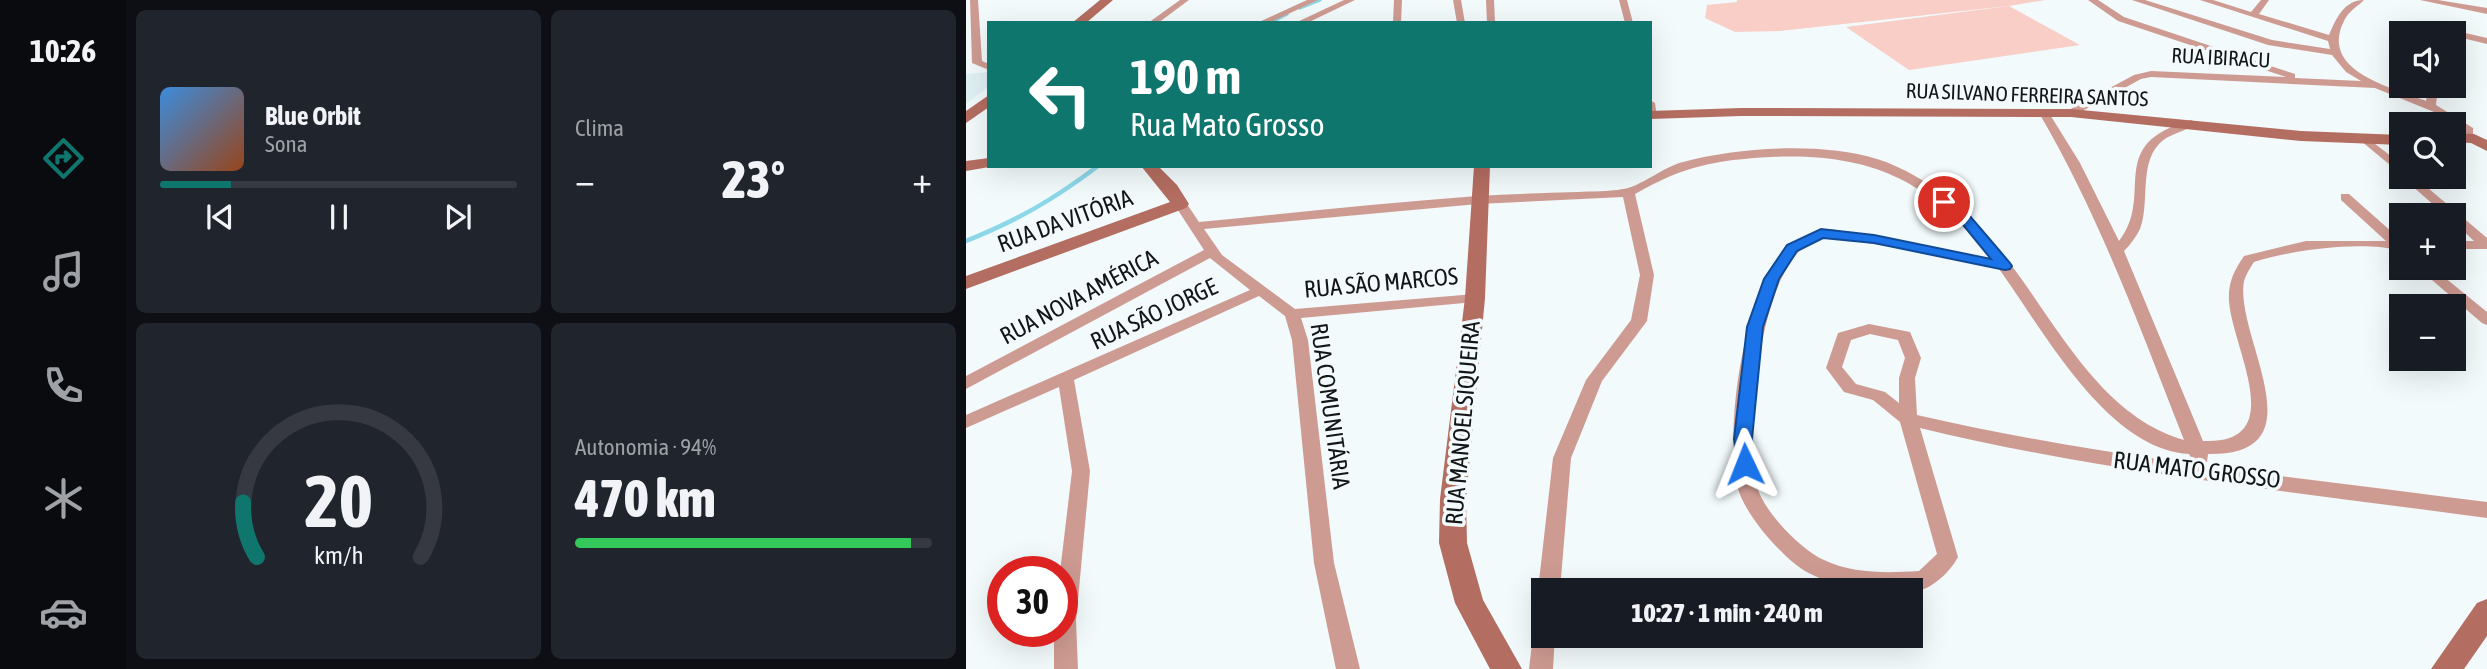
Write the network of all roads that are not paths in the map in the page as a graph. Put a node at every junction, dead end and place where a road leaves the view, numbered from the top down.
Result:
1 (974, 0) edge
2 (1107, 0) edge
3 (1185, 0) edge
4 (1314, 0) edge
5 (1351, 0) edge
6 (1398, 0) edge
7 (1457, 0) edge
8 (1490, 0) edge
9 (1623, 0) edge
10 (2092, 0) edge
11 (2113, 0) edge
12 (2136, 0) edge
13 (2204, 0) edge
14 (2265, 0) edge
15 (2360, 0) edge
16 (2424, 0) edge
17 (2108, 11) junction
18 (2487, 11) edge
19 (2254, 14) junction
20 (1081, 21) edge
21 (1155, 21) edge
22 (1266, 21) edge
23 (1304, 21) edge
24 (1397, 21) edge
25 (1461, 21) edge
26 (1491, 21) edge
27 (1628, 21) edge
28 (2466, 36) edge
29 (2332, 39) junction
30 (2487, 41) edge
31 (2335, 53) junction
32 (987, 66) edge
33 (2306, 82) junction
34 (2378, 85) junction
35 (2432, 98) edge
36 (987, 101) edge
37 (2431, 105) junction
38 (1652, 111) edge
39 (2443, 112) edge
40 (2043, 113) junction
41 (2071, 113) junction
42 (966, 119) edge
43 (2191, 123) junction
44 (2365, 139) junction
45 (2389, 140) edge
46 (2466, 140) edge
47 (2486, 146) edge
48 (2389, 160) edge
49 (987, 163) edge
50 (966, 166) edge
51 (1151, 168) edge
52 (1482, 168) edge
53 (2422, 189) edge
54 (1628, 193) junction
55 (2345, 197) dead end
56 (1478, 200) junction
57 (2438, 203) edge
58 (1180, 204) junction
59 (1196, 226) junction
60 (2466, 227) edge
61 (2389, 236) edge
62 (2466, 245) edge
63 (2487, 245) edge
64 (2389, 246) edge
65 (1212, 251) junction
66 (2118, 251) junction
67 (2005, 266) junction
68 (2439, 280) edge
69 (966, 283) edge
70 (1261, 290) junction
71 (1475, 298) junction
72 (1292, 314) junction
73 (2487, 320) edge
74 (1066, 380) junction
75 (966, 383) edge
76 (1908, 419) junction
77 (966, 422) edge
78 (2197, 450) junction
79 (2208, 472) junction
80 (2487, 510) edge
81 (1550, 578) edge
82 (2487, 612) edge
83 (1543, 648) edge
84 (1066, 669) edge
85 (1348, 669) edge
86 (1507, 669) edge
87 (1541, 669) edge
88 (2446, 669) edge

1 - 32 street
2 - 20 street
3 - 21 street
4 - 22 street
5 - 23 street
6 - 24 street
7 - 25 street
8 - 26 street
9 - 27 street
10 - 17 street
11 - 17 street
12 - 31 street
13 - 19 street
14 - 19 street
15 - 29 street
16 - 18 street
17 - 33 street
19 - 29 street
28 - 30 street
29 - 31 street
31 - 34 street
33 - 34 street, RUA IBIRACU
33 - 41 street, RUA IBIRACU
34 - 37 street
35 - 37 street
36 - 42 street
37 - 39 street
38 - 40 street, RUA SILVANO FERREIRA SANTOS
40 - 41 street, RUA SILVANO FERREIRA SANTOS
40 - 66 street
41 - 43 street, RUA SILVANO FERREIRA SANTOS
43 - 44 street, RUA SILVANO FERREIRA SANTOS
43 - 66 street
44 - 45 street, RUA SILVANO FERREIRA SANTOS
44 - 48 street
46 - 47 street
49 - 50 street
51 - 58 street, RUA COMUNITÁRIA
52 - 56 street, RUA MANOEL SIQUEIRA
53 - 57 street
54 - 56 street
54 - 67 street, RUA MATO GROSSO
54 - 81 street
55 - 61 street
56 - 59 street
56 - 71 street, RUA MANOEL SIQUEIRA
58 - 59 street, RUA COMUNITÁRIA
58 - 69 street, RUA DA VITÓRIA
59 - 65 street, RUA COMUNITÁRIA
60 - 63 street
62 - 63 street
64 - 78 street, RUA MATO GROSSO
65 - 70 street, RUA COMUNITÁRIA
65 - 75 street, RUA NOVA AMÉRICA
66 - 78 street
67 - 76 street
67 - 78 street, RUA MATO GROSSO
68 - 73 street
70 - 72 street, RUA COMUNITÁRIA
70 - 74 street, RUA SÃO JORGE
71 - 72 street, RUA SÃO MARCOS
71 - 86 street, RUA MANOEL SIQUEIRA
72 - 85 street, RUA COMUNITÁRIA
74 - 77 street, RUA SÃO JORGE
74 - 84 street
76 - 76 street
76 - 79 street, RUA MATO GROSSO
78 - 79 street
79 - 80 street, RUA MATO GROSSO
82 - 88 street
83 - 87 street

